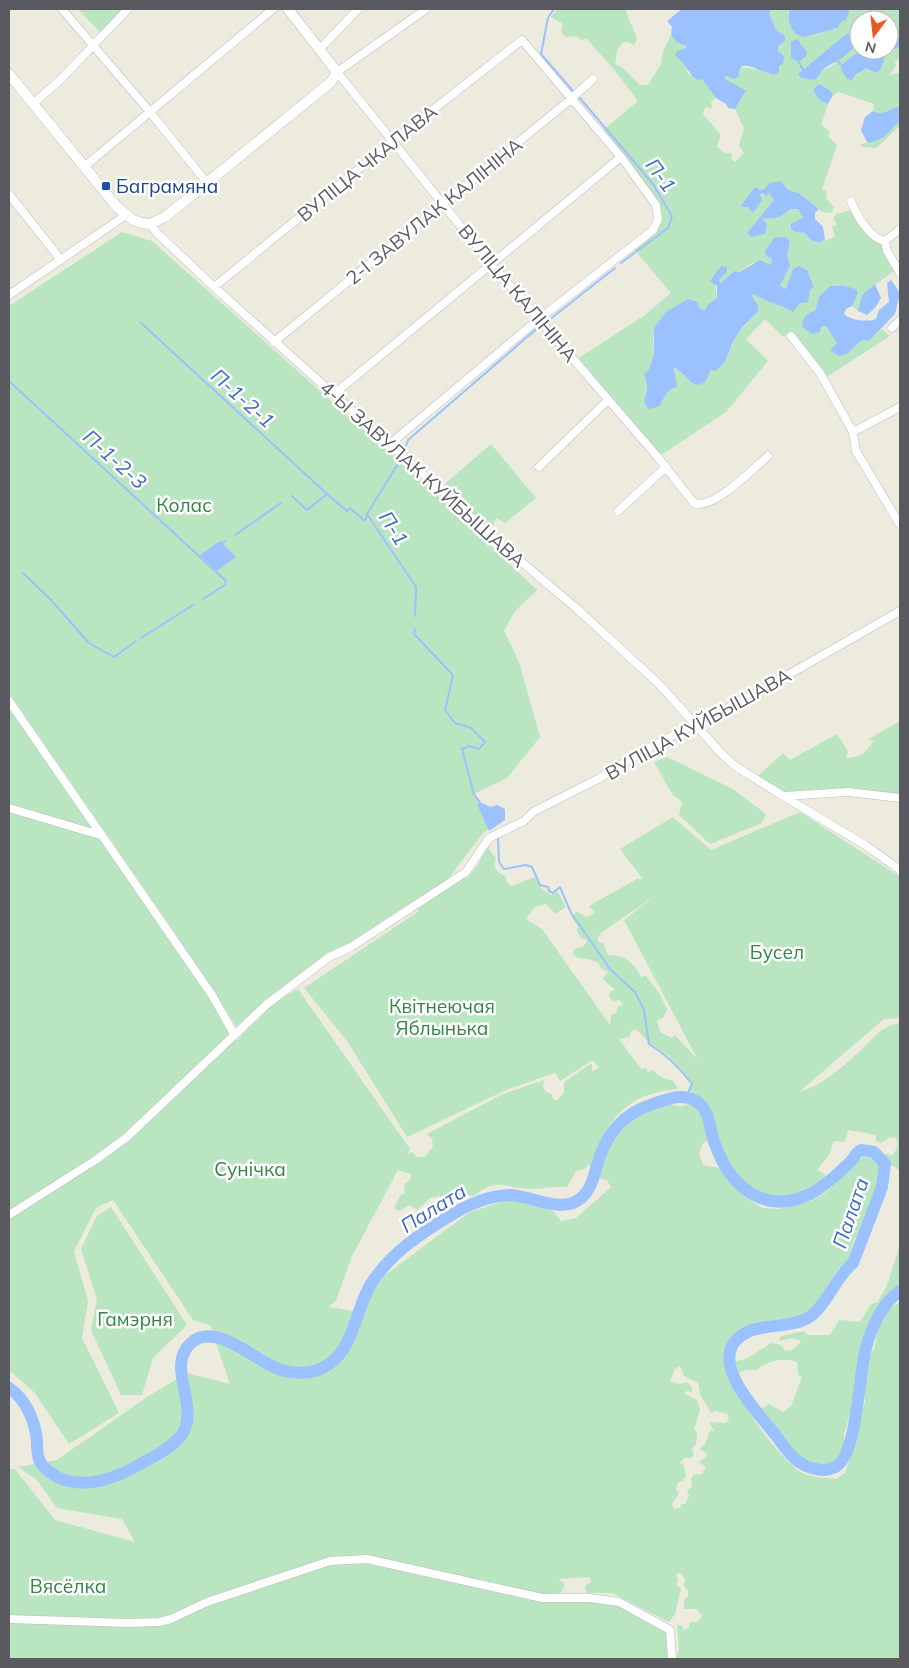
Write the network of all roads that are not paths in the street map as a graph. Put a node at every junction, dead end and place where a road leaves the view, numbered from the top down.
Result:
1 (62, 9) edge
2 (128, 9) edge
3 (274, 9) edge
4 (288, 9) edge
5 (358, 9) edge
6 (426, 9) edge
7 (93, 45) junction
8 (320, 49) junction
9 (337, 72) junction
10 (9, 74) edge
11 (593, 79) dead end
12 (572, 99) junction
13 (33, 104) junction
14 (150, 112) junction
15 (394, 141) junction
16 (621, 157) junction
17 (84, 167) junction
18 (208, 184) junction
19 (9, 194) edge
20 (851, 201) dead end
21 (443, 203) junction
22 (126, 215) junction
23 (150, 224) junction
24 (900, 229) edge
25 (885, 241) junction
26 (62, 260) junction
27 (490, 264) junction
28 (900, 274) edge
29 (214, 288) junction
30 (9, 295) edge
31 (539, 319) junction
32 (900, 320) edge
33 (892, 328) dead end
34 (791, 336) dead end
35 (274, 342) junction
36 (334, 394) junction
37 (608, 400) junction
38 (900, 407) edge
39 (853, 432) junction
40 (390, 444) junction
41 (768, 456) dead end
42 (539, 467) dead end
43 (666, 467) junction
44 (618, 510) dead end
45 (900, 525) edge
46 (900, 611) edge
47 (9, 701) edge
48 (696, 724) junction
49 (783, 796) junction
50 (900, 798) edge
51 (9, 808) edge
52 (100, 835) junction
53 (900, 870) edge
54 (234, 1034) junction
55 (9, 1215) edge
56 (9, 1619) edge
57 (672, 1659) edge

1 - 7 street
2 - 7 street
3 - 14 street
4 - 8 street, ВУЛІЦА КАЛІНІНА
5 - 8 street
6 - 9 street
7 - 13 street
7 - 14 street
8 - 9 street, ВУЛІЦА КАЛІНІНА
9 - 15 street, ВУЛІЦА КАЛІНІНА
9 - 18 street
10 - 13 street
11 - 12 street, 2-І ЗАВУЛАК КАЛІНІНА
12 - 15 street, ВУЛІЦА ЧКАЛАВА
12 - 16 street
12 - 21 street, 2-І ЗАВУЛАК КАЛІНІНА
13 - 17 street
14 - 17 street
14 - 18 street
15 - 21 street, ВУЛІЦА КАЛІНІНА
15 - 29 street, ВУЛІЦА ЧКАЛАВА
16 - 27 street
16 - 31 street
17 - 22 street
18 - 23 street
19 - 26 street
20 - 25 street
21 - 27 street, ВУЛІЦА КАЛІНІНА
21 - 35 street, 2-І ЗАВУЛАК КАЛІНІНА
22 - 23 street
22 - 26 street
23 - 29 street, 4-Ы ЗАВУЛАК КУЙБЫШАВА
24 - 25 street
25 - 28 street
26 - 30 street
27 - 31 street, ВУЛІЦА КАЛІНІНА
27 - 36 street
29 - 35 street, 4-Ы ЗАВУЛАК КУЙБЫШАВА
31 - 37 street, ВУЛІЦА КАЛІНІНА
31 - 40 street
32 - 33 street
34 - 39 street
35 - 36 street, 4-Ы ЗАВУЛАК КУЙБЫШАВА
36 - 40 street, 4-Ы ЗАВУЛАК КУЙБЫШАВА
37 - 42 street
37 - 43 street, ВУЛІЦА КАЛІНІНА
38 - 39 street
39 - 45 street
40 - 48 street, 4-Ы ЗАВУЛАК КУЙБЫШАВА
41 - 43 street, ВУЛІЦА КАЛІНІНА
43 - 44 street
46 - 48 street, ВУЛІЦА КУЙБЫШАВА
47 - 52 street
48 - 49 street, 4-Ы ЗАВУЛАК КУЙБЫШАВА
48 - 54 street, ВУЛІЦА КУЙБЫШАВА
49 - 50 street
49 - 53 street, 4-Ы ЗАВУЛАК КУЙБЫШАВА
51 - 52 street
52 - 54 street
54 - 55 street
56 - 57 street

